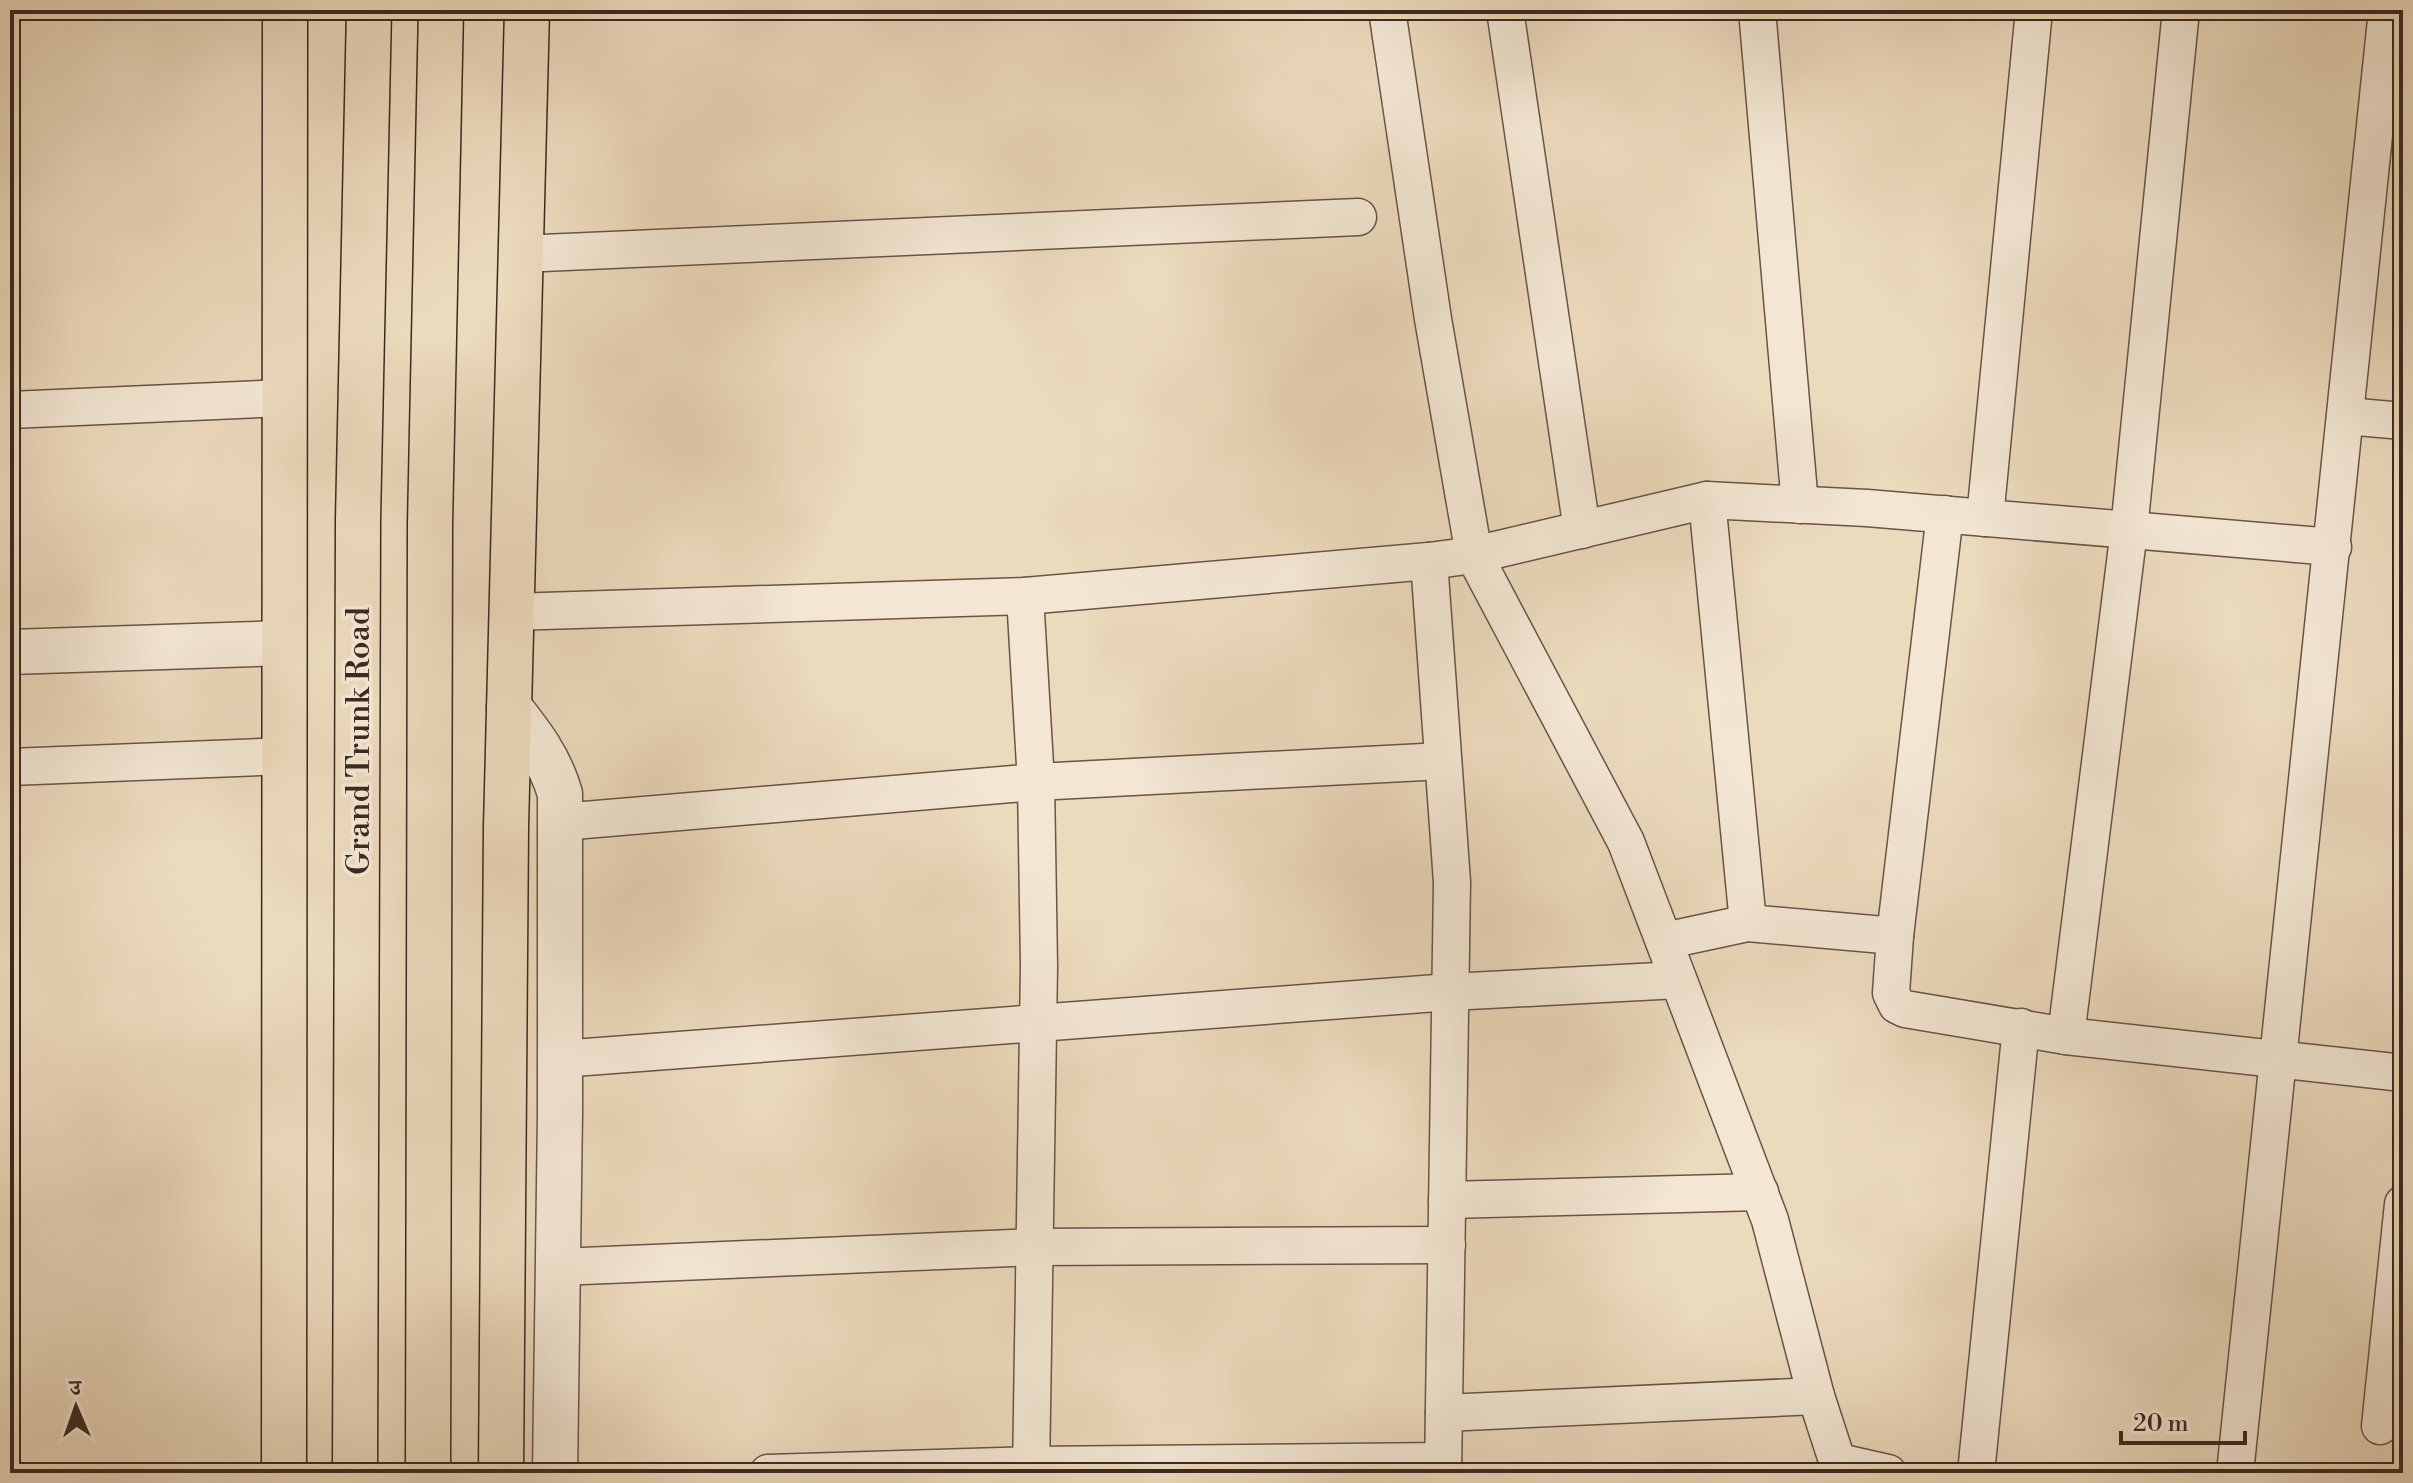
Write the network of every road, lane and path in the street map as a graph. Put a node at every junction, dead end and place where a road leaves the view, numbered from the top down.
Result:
1 (285, 10) edge
2 (369, 10) edge
3 (441, 10) edge
4 (527, 10) edge
5 (1387, 10) edge
6 (1505, 10) edge
7 (1757, 10) edge
8 (2034, 10) edge
9 (2181, 10) edge
10 (2387, 10) edge
11 (1358, 217) dead end
12 (520, 254) junction
13 (285, 398) junction
14 (10, 410) edge
15 (2346, 416) junction
16 (2403, 421) edge
17 (1707, 500) junction
18 (1800, 505) junction
19 (1945, 514) junction
20 (1985, 518) junction
21 (1582, 530) junction
22 (2129, 530) junction
23 (2333, 547) junction
24 (1474, 555) junction
25 (1429, 561) junction
26 (1025, 596) junction
27 (511, 612) junction
28 (284, 643) junction
29 (10, 652) edge
30 (509, 707) junction
31 (285, 756) junction
32 (1443, 761) junction
33 (10, 767) edge
34 (1036, 782) junction
35 (561, 822) junction
36 (1748, 923) junction
37 (1895, 936) junction
38 (1664, 941) junction
39 (1678, 980) junction
40 (1450, 992) junction
41 (1037, 1021) junction
42 (2021, 1027) junction
43 (2066, 1036) junction
44 (560, 1059) junction
45 (2279, 1060) junction
46 (2403, 1073) edge
47 (1760, 1192) junction
48 (1447, 1200) junction
49 (2403, 1204) edge
50 (1447, 1245) junction
51 (1034, 1247) junction
52 (559, 1267) junction
53 (1816, 1396) junction
54 (1444, 1413) junction
55 (2380, 1426) dead end
56 (1443, 1467) edge
57 (1840, 1468) edge
58 (1031, 1469) edge
59 (284, 1473) edge
60 (355, 1473) edge
61 (428, 1473) edge
62 (501, 1473) edge
63 (555, 1473) edge
64 (768, 1473) edge
65 (1888, 1473) edge
66 (1976, 1473) edge
67 (2235, 1473) edge

1 - 13 highway
2 - 60 highway, Grand Trunk Road
3 - 61 highway
4 - 12 highway
5 - 24 street
6 - 21 street
7 - 18 street
8 - 20 street
9 - 22 street
10 - 15 street
11 - 12 street
12 - 27 highway
13 - 14 street
13 - 28 highway
15 - 16 street
15 - 23 street
17 - 18 street
17 - 21 street
17 - 36 street
18 - 19 street
19 - 20 street
19 - 37 street
20 - 22 street
21 - 24 street
22 - 23 street
22 - 43 street
23 - 45 street
24 - 25 street
24 - 38 street
25 - 26 street
25 - 32 street
26 - 27 street
26 - 34 street
27 - 30 highway
28 - 29 street
28 - 31 highway
30 - 35 street
30 - 62 highway
31 - 33 street
31 - 59 highway
32 - 34 street
32 - 40 street
34 - 35 street
34 - 41 street
35 - 44 street
36 - 37 street
36 - 38 street
37 - 42 street
38 - 39 street
39 - 40 street
39 - 47 street
40 - 41 street
40 - 48 street
41 - 44 street
41 - 51 street
42 - 43 street
42 - 66 street
43 - 45 street
44 - 52 street
45 - 46 street
45 - 67 street
47 - 48 street
47 - 53 street
48 - 50 street
49 - 55 street
50 - 51 street
50 - 54 street
51 - 52 street
51 - 58 street
52 - 63 street
53 - 54 street
53 - 57 street
54 - 56 street
56 - 58 street
57 - 65 street
58 - 64 street

